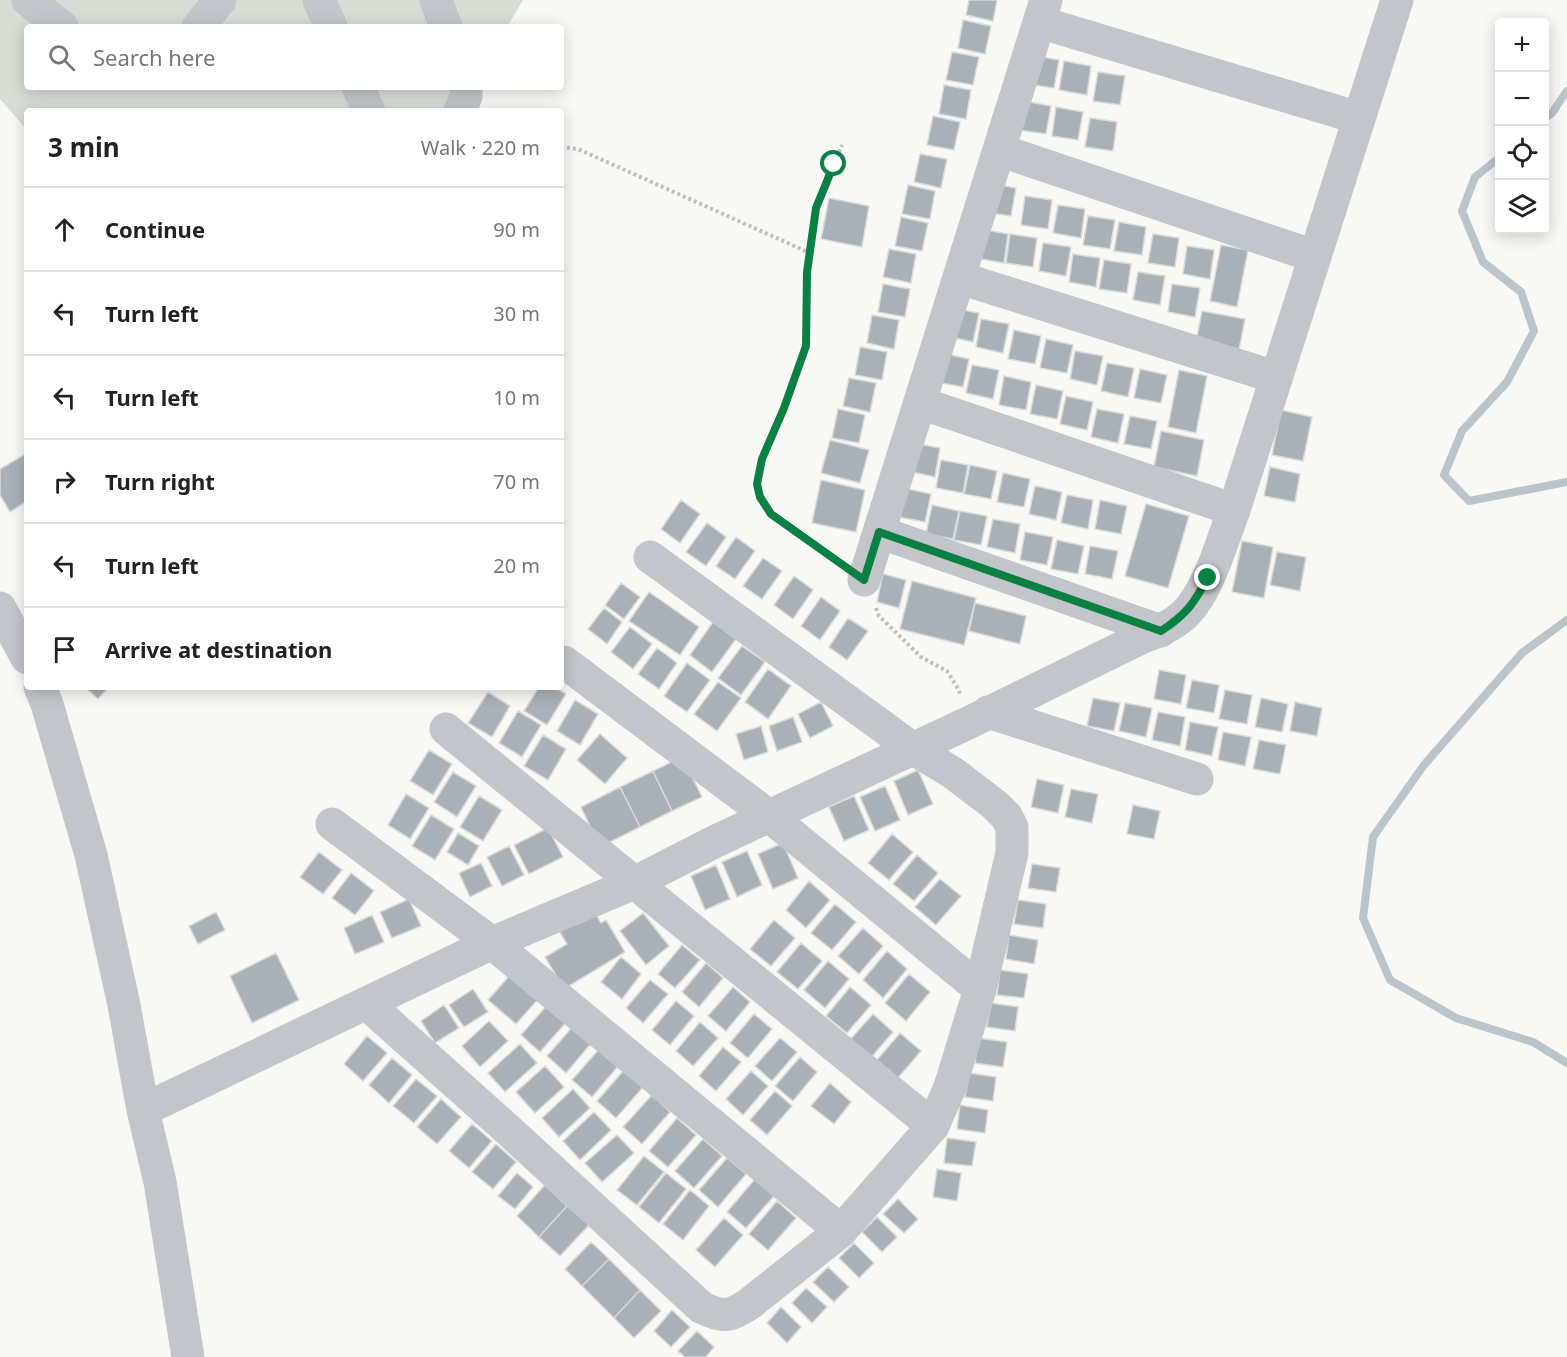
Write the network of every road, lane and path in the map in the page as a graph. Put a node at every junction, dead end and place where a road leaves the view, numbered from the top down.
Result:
1 (28, 0) edge
2 (220, 0) edge
3 (319, 0) edge
4 (436, 0) edge
5 (1397, 0) edge
6 (1042, 11) edge
7 (58, 24) edge
8 (200, 24) edge
9 (330, 24) edge
10 (445, 24) edge
11 (359, 90) edge
12 (466, 90) edge
13 (368, 108) edge
14 (461, 108) edge
15 (1359, 118) junction
16 (842, 145) dead end
17 (564, 147) edge
18 (999, 150) junction
19 (810, 253) junction
20 (1314, 256) junction
21 (960, 278) junction
22 (1275, 377) junction
23 (921, 403) junction
24 (1234, 510) junction
25 (879, 532) junction
26 (650, 557) dead end
27 (864, 580) junction
28 (0, 608) edge
29 (1161, 631) junction
30 (24, 652) edge
31 (564, 662) dead end
32 (41, 690) edge
33 (978, 718) junction
34 (446, 729) dead end
35 (912, 748) junction
36 (1197, 779) dead end
37 (769, 816) junction
38 (332, 824) dead end
39 (634, 883) junction
40 (492, 943) junction
41 (980, 989) junction
42 (366, 1003) junction
43 (143, 1110) junction
44 (933, 1126) junction
45 (841, 1231) junction
46 (188, 1357) edge

1 - 7 street
2 - 8 street
3 - 9 street
4 - 10 street
5 - 15 street
6 - 15 street
6 - 18 street
11 - 13 street
12 - 14 street
15 - 20 street
16 - 19 path
17 - 19 path
18 - 20 street
18 - 21 street
19 - 27 path
20 - 22 street
21 - 22 street
21 - 23 street
22 - 24 street
23 - 24 street
23 - 25 street
24 - 29 street
25 - 27 street
25 - 29 street
26 - 35 street
27 - 33 path
28 - 30 street
29 - 33 street
31 - 37 street
32 - 43 street
33 - 35 street
33 - 36 street
34 - 39 street
35 - 37 street
35 - 41 street
37 - 39 street
37 - 41 street
38 - 40 street
39 - 40 street
39 - 44 street
40 - 42 street
40 - 45 street
41 - 44 street
42 - 43 street
42 - 45 street
43 - 46 street
44 - 45 street

